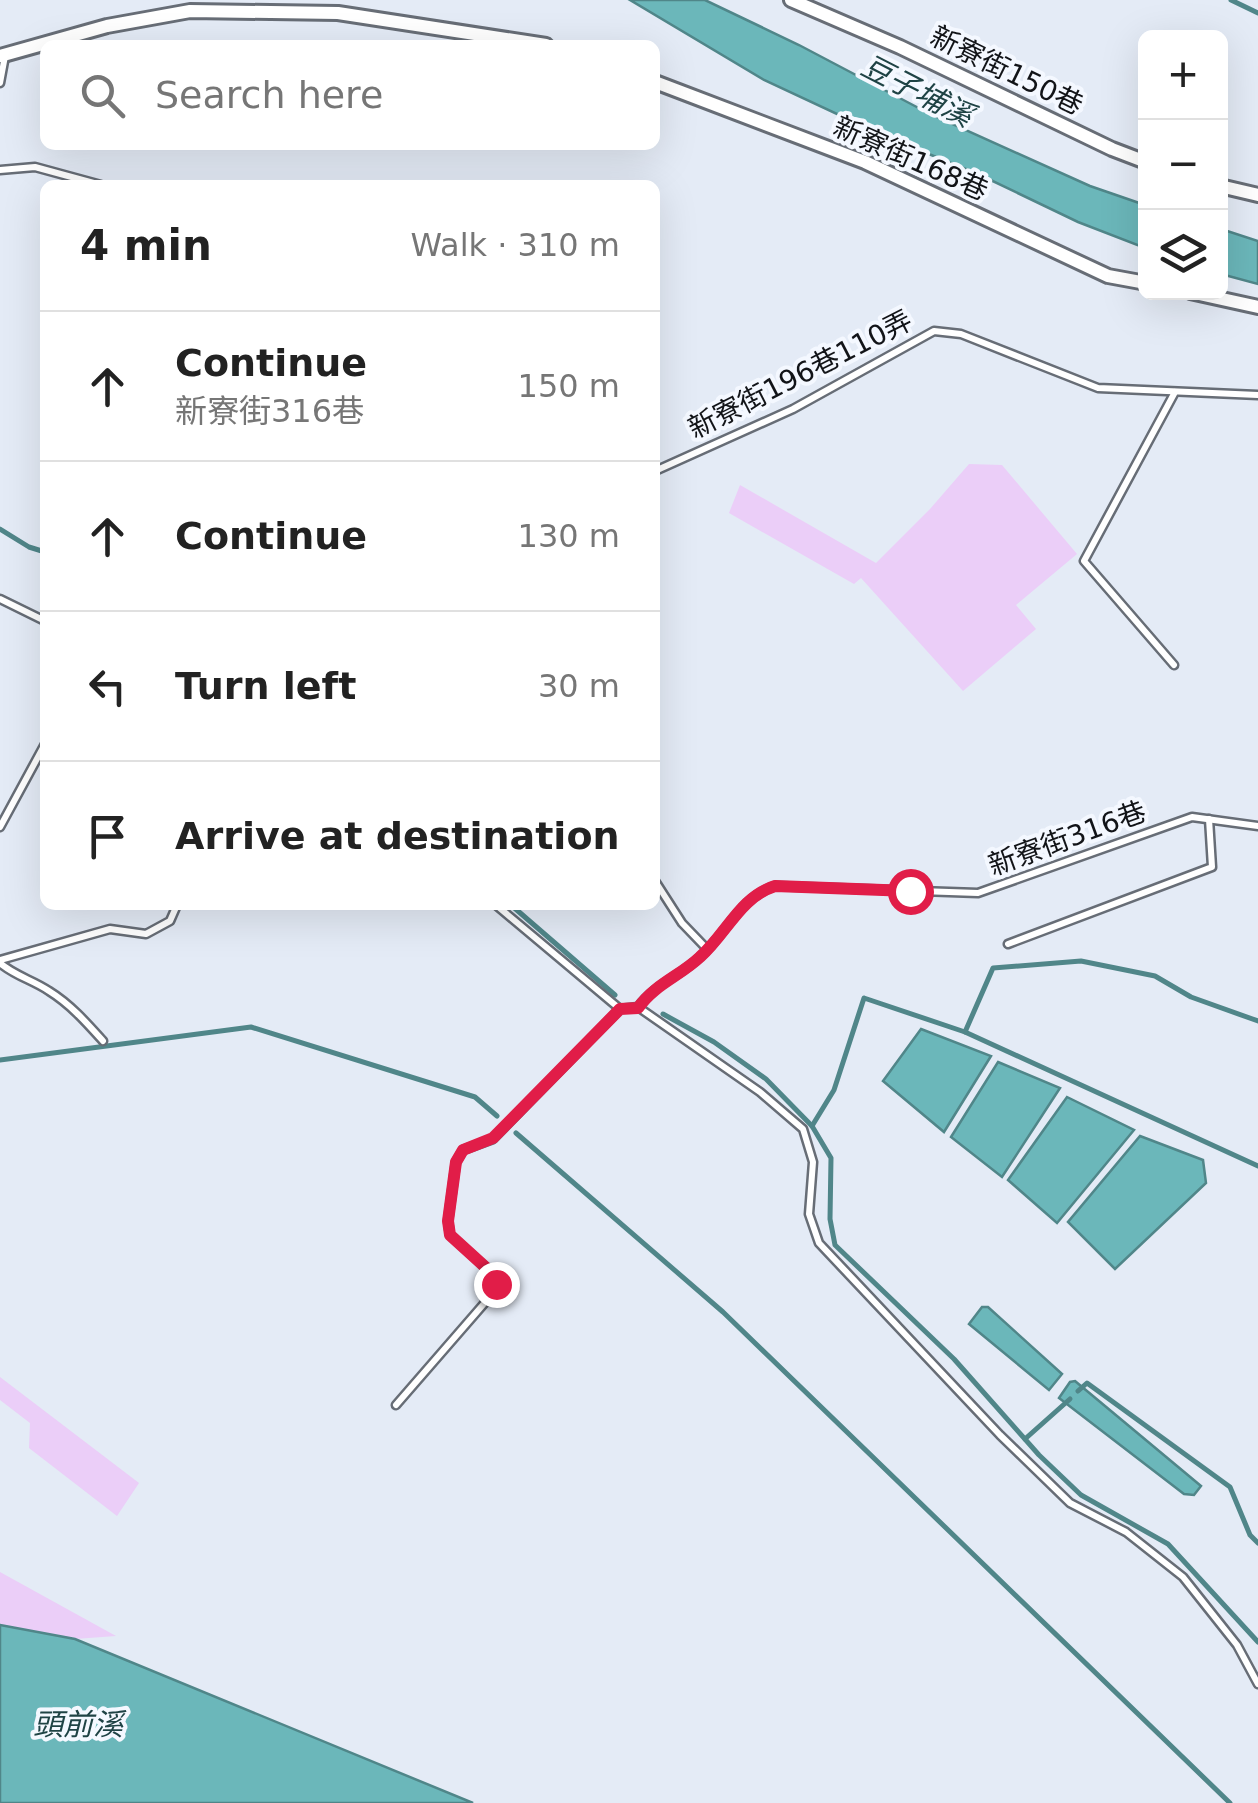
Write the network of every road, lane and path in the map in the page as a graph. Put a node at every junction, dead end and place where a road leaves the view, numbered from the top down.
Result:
1 (792, 0) edge
2 (57, 40) edge
3 (514, 40) edge
4 (40, 45) edge
5 (3, 55) edge
6 (0, 83) edge
7 (660, 84) edge
8 (1138, 159) edge
9 (0, 170) edge
10 (83, 180) edge
11 (1228, 188) edge
12 (1258, 195) edge
13 (1138, 282) edge
14 (1228, 300) edge
15 (1258, 306) edge
16 (1176, 392) junction
17 (1258, 395) edge
18 (660, 469) edge
19 (0, 600) edge
20 (40, 620) edge
21 (1174, 666) dead end
22 (40, 753) edge
23 (1209, 819) junction
24 (1258, 826) edge
25 (0, 827) edge
26 (660, 889) edge
27 (175, 910) edge
28 (502, 910) edge
29 (1008, 944) dead end
30 (707, 949) junction
31 (0, 961) edge
32 (638, 1008) junction
33 (620, 1009) junction
34 (103, 1040) dead end
35 (396, 1405) dead end
36 (1258, 1684) edge

1 - 8 street, 新寮街150巷
2 - 3 street
4 - 5 street
5 - 6 lane
7 - 13 street, 新寮街168巷
9 - 10 lane
11 - 12 street
14 - 15 street
16 - 17 lane, 新寮街196巷110弄
16 - 18 lane, 新寮街196巷110弄
16 - 21 lane
19 - 20 lane
22 - 25 lane
23 - 24 lane, 新寮街316巷
23 - 29 lane
23 - 30 lane, 新寮街316巷
26 - 30 lane
27 - 31 lane
28 - 33 lane
30 - 32 lane, 新寮街316巷
31 - 34 lane
32 - 33 lane
32 - 36 lane
33 - 35 lane

